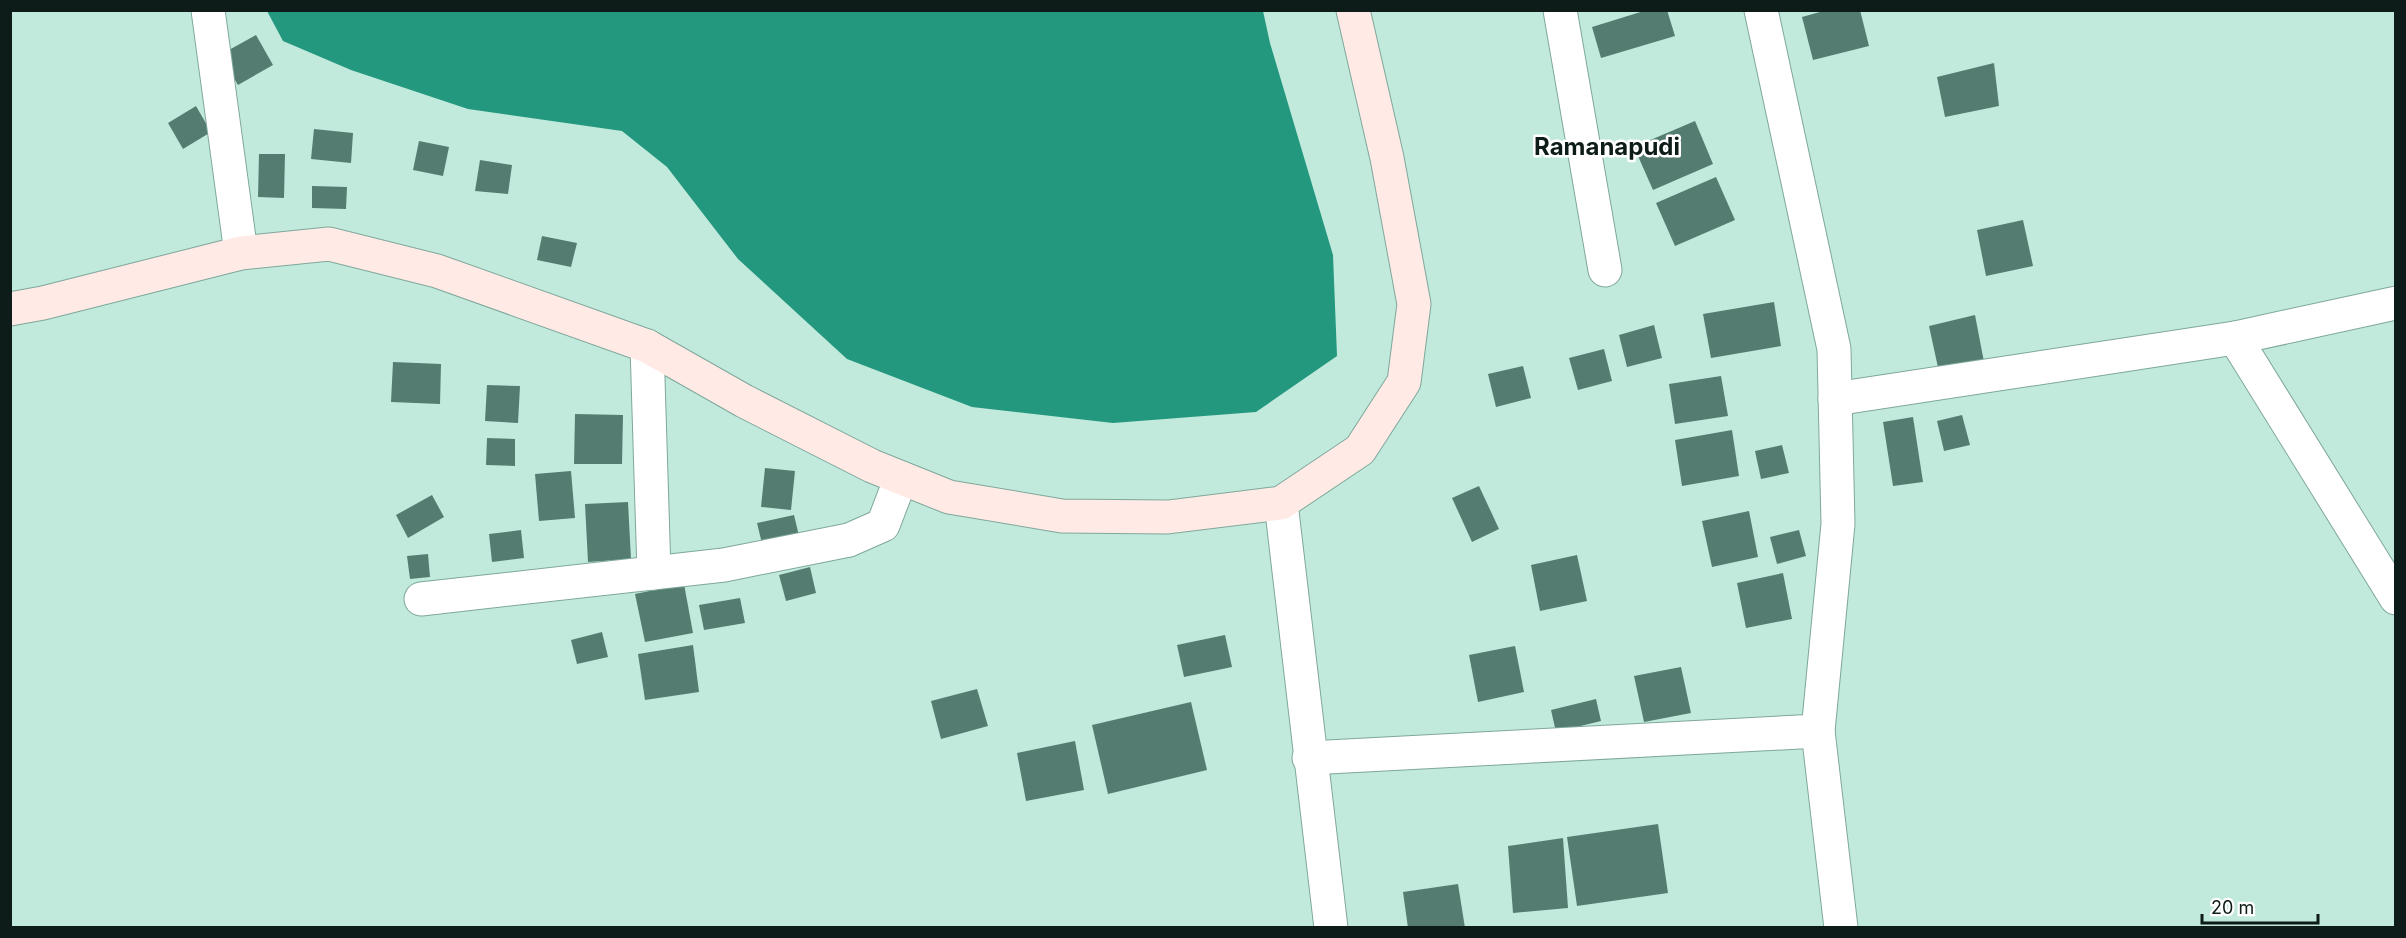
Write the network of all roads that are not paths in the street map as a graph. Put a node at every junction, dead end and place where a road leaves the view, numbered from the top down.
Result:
1 (208, 10) edge
2 (1353, 10) edge
3 (1560, 10) edge
4 (1761, 10) edge
5 (227, 256) junction
6 (1605, 270) dead end
7 (2396, 303) edge
8 (10, 309) edge
9 (2235, 338) junction
10 (647, 346) junction
11 (1835, 399) junction
12 (901, 478) junction
13 (1281, 503) junction
14 (654, 573) junction
15 (2396, 598) edge
16 (421, 599) dead end
17 (1818, 731) junction
18 (1309, 758) junction
19 (1331, 927) edge
20 (1840, 927) edge

1 - 5 street
2 - 13 main road
3 - 6 street
4 - 11 street
5 - 8 main road
5 - 10 main road
7 - 9 street
9 - 11 street
9 - 15 street
10 - 12 main road
10 - 14 street
11 - 17 street
12 - 13 main road
12 - 14 street
13 - 18 street
14 - 16 street
17 - 18 street
17 - 20 street
18 - 19 street

